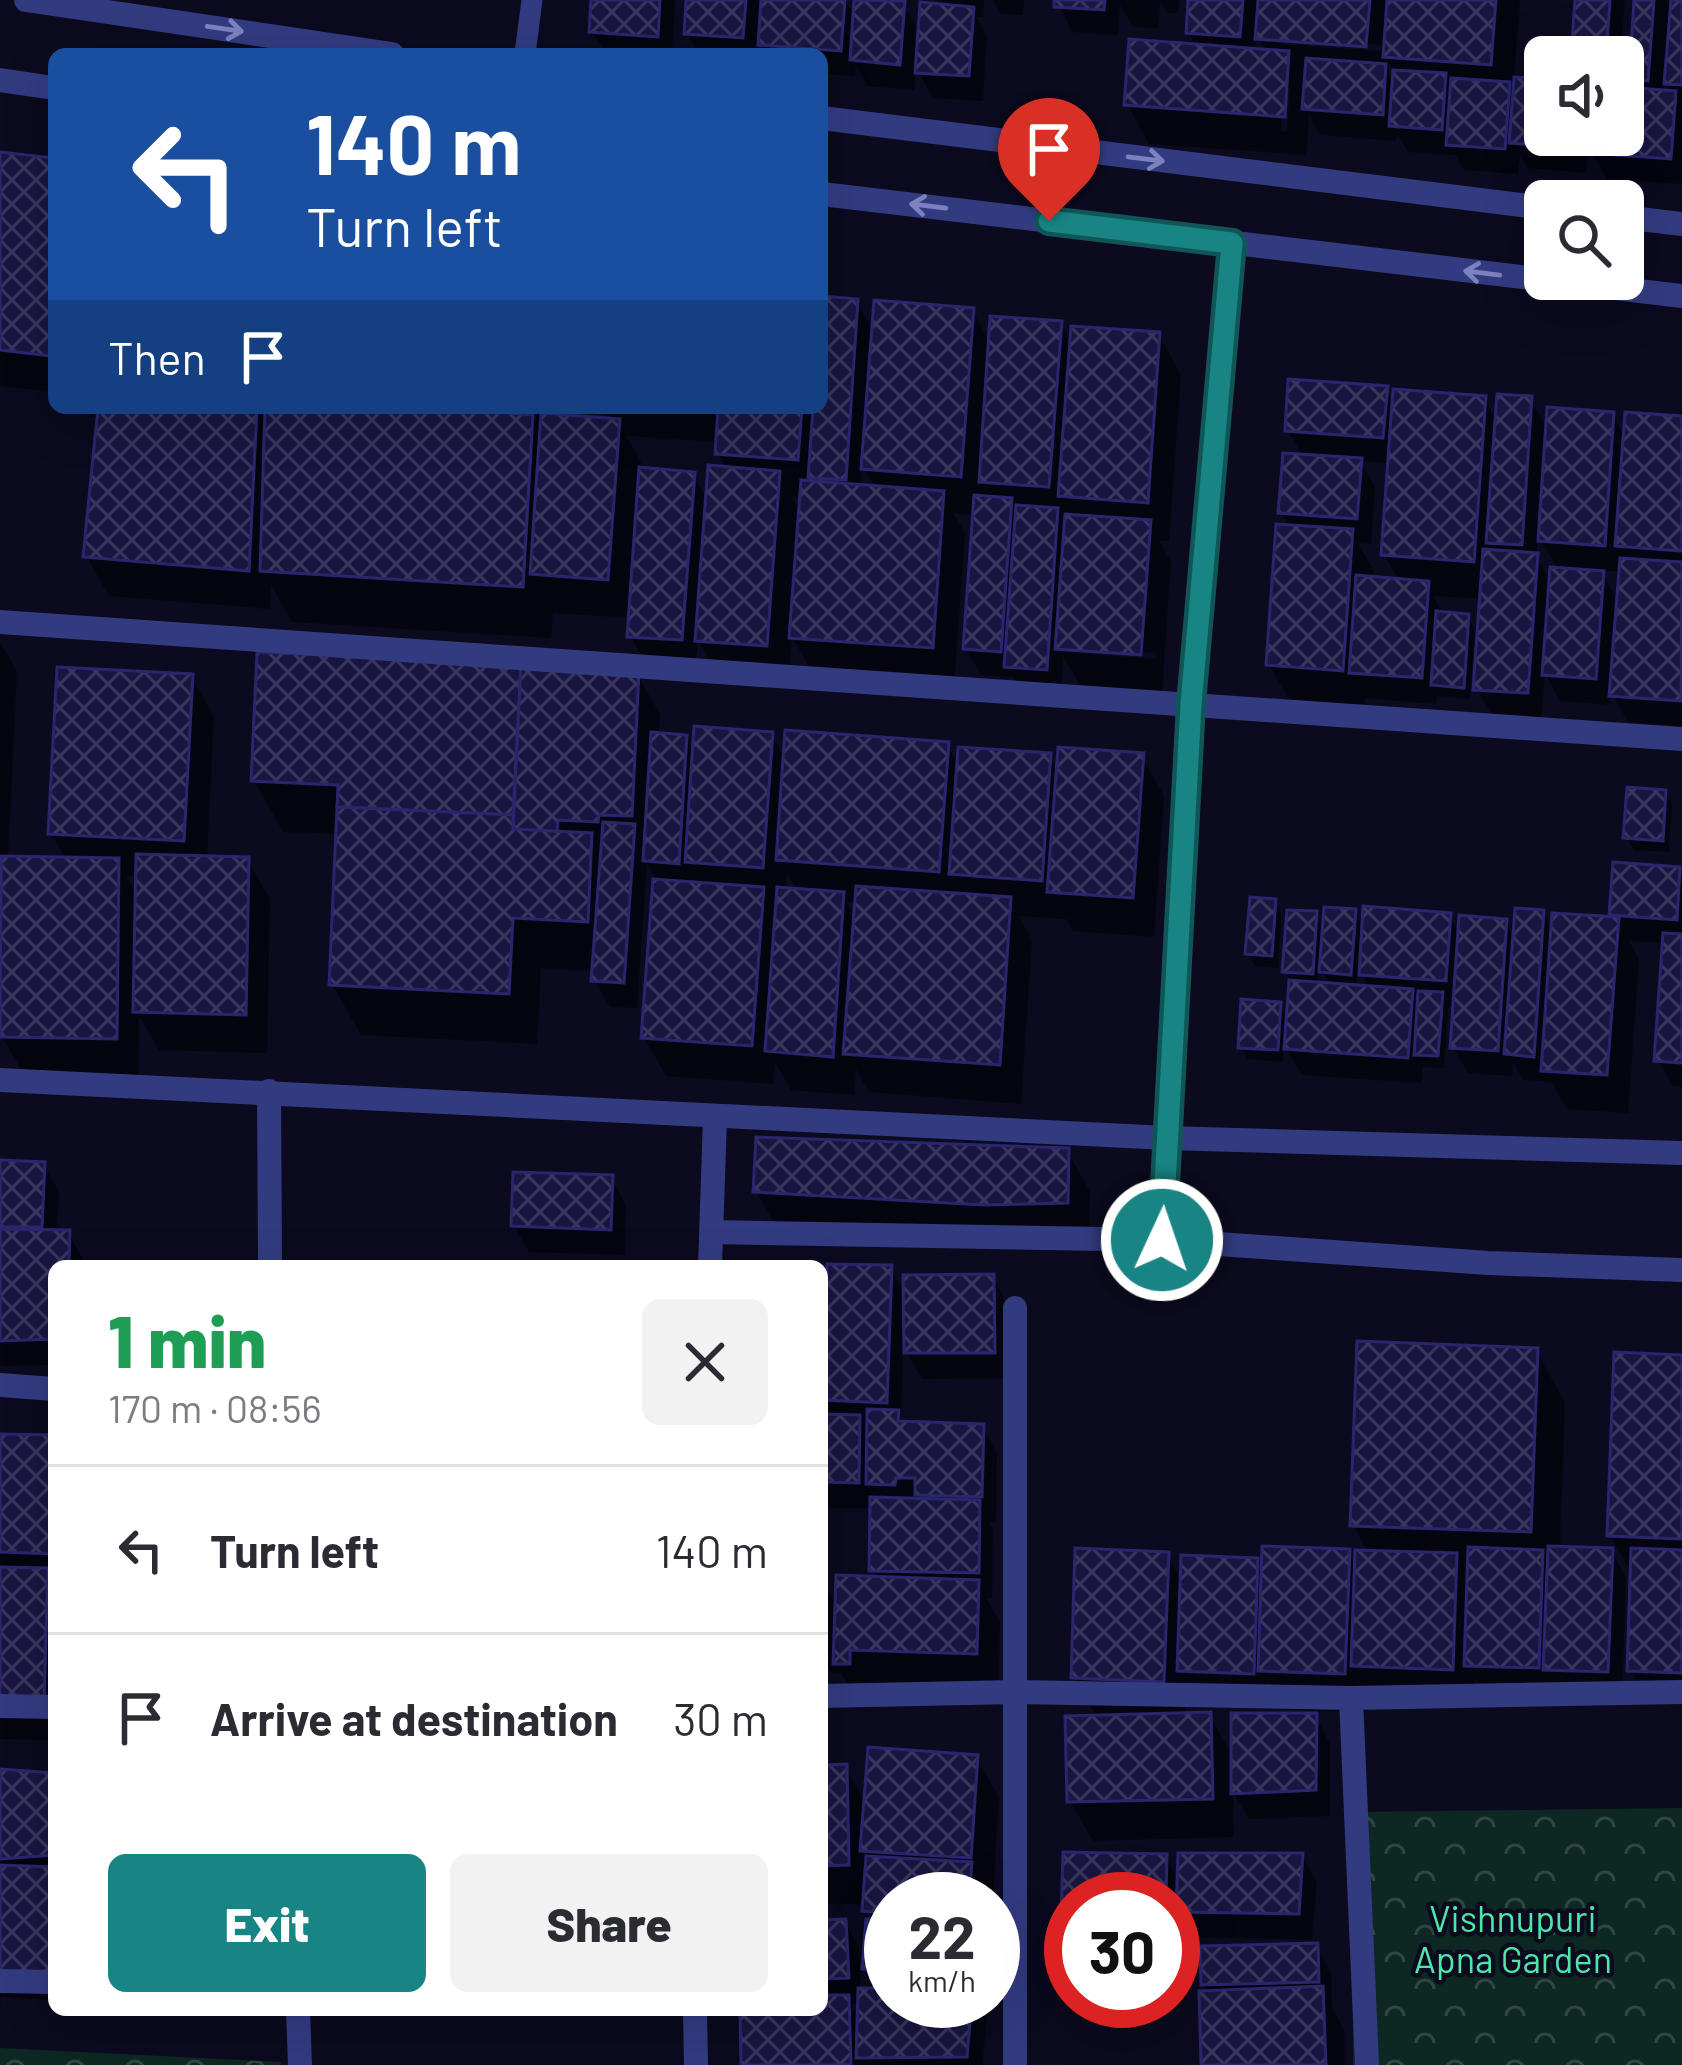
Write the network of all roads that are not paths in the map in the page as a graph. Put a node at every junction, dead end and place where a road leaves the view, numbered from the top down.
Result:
1 (26, 0) edge
2 (532, 0) edge
3 (117, 7) edge
4 (357, 48) edge
5 (526, 48) edge
6 (0, 80) edge
7 (48, 87) edge
8 (828, 119) edge
9 (828, 195) edge
10 (1524, 205) edge
11 (1644, 219) edge
12 (1682, 224) edge
13 (1232, 243) junction
14 (1682, 296) edge
15 (0, 622) edge
16 (1191, 704) junction
17 (1682, 739) edge
18 (0, 1079) edge
19 (269, 1090) junction
20 (715, 1118) junction
21 (1167, 1138) junction
22 (1682, 1153) edge
23 (712, 1232) junction
24 (1162, 1240) junction
25 (270, 1260) edge
26 (710, 1260) edge
27 (1682, 1270) edge
28 (1015, 1308) dead end
29 (0, 1385) edge
30 (48, 1389) edge
31 (1015, 1692) junction
32 (1682, 1692) edge
33 (828, 1696) edge
34 (1351, 1698) junction
35 (0, 1706) edge
36 (48, 1707) edge
37 (0, 1981) edge
38 (48, 1982) edge
39 (298, 2016) edge
40 (695, 2016) edge
41 (300, 2065) edge
42 (697, 2065) edge
43 (1015, 2065) edge
44 (1367, 2065) edge

1 - 3 street
2 - 5 lane
3 -> 4 street
6 - 7 street
8 -> 10 street
13 -> 9 street
11 - 12 street
14 -> 13 street
13 - 16 street
15 - 16 street
16 - 17 street
16 - 21 street
18 - 19 street
19 - 20 street
19 - 25 street
20 - 21 street
20 - 23 street
21 - 22 street
21 - 24 street
23 - 24 street
23 - 26 street
24 - 27 street
28 - 31 street
29 - 30 street
31 - 33 street
31 - 34 street
31 - 43 street
32 - 34 street
34 - 44 street
35 - 36 street
37 - 38 street
39 - 41 street
40 - 42 street

